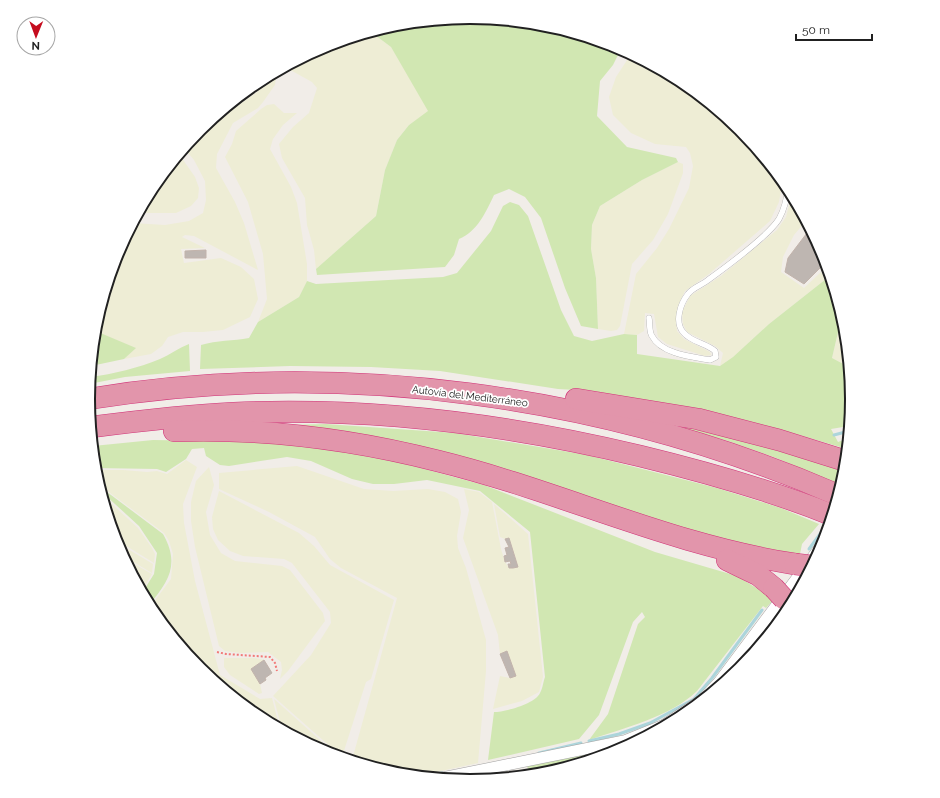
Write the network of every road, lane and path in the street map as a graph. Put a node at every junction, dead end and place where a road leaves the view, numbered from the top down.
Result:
1 (787, 199) edge
2 (649, 318) dead end
3 (427, 390) junction
4 (95, 398) edge
5 (96, 426) edge
6 (97, 436) edge
7 (840, 459) edge
8 (833, 493) edge
9 (827, 513) edge
10 (660, 532) junction
11 (803, 565) edge
12 (804, 568) edge
13 (783, 598) edge
14 (218, 652) dead end
15 (277, 671) dead end
16 (726, 672) edge
17 (622, 741) edge
18 (463, 774) edge

1 - 2 lane
3 - 4 highway, Autovía del Mediterráneo
3 - 7 highway
3 - 8 highway, Autovía del Mediterráneo
5 - 9 highway
6 - 10 highway
10 - 11 highway
10 - 13 highway
12 - 16 street
14 - 15 path
17 - 18 street

